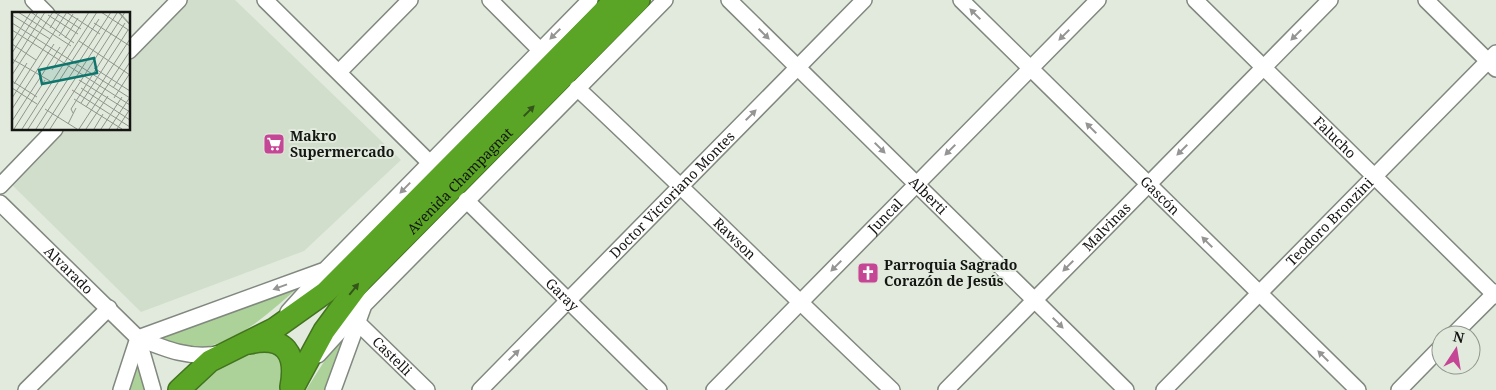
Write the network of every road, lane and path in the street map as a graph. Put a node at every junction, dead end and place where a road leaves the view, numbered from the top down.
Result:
1 (33, 0) edge
2 (179, 0) edge
3 (265, 0) edge
4 (410, 0) edge
5 (490, 0) edge
6 (590, 0) edge
7 (616, 0) edge
8 (638, 0) edge
9 (665, 0) edge
10 (729, 0) edge
11 (864, 0) edge
12 (962, 0) edge
13 (1098, 0) edge
14 (1195, 0) edge
15 (1330, 0) edge
16 (1426, 0) edge
17 (45, 12) edge
18 (130, 50) edge
19 (540, 50) junction
20 (1493, 61) edge
21 (798, 67) junction
22 (1264, 67) junction
23 (1031, 68) junction
24 (339, 72) junction
25 (577, 88) junction
26 (54, 130) edge
27 (430, 163) junction
28 (1374, 176) junction
29 (917, 184) junction
30 (1148, 184) junction
31 (0, 186) edge
32 (681, 186) junction
33 (466, 200) junction
34 (0, 203) edge
35 (326, 270) junction
36 (1259, 293) junction
37 (1495, 294) edge
38 (568, 300) junction
39 (1035, 300) junction
40 (800, 303) junction
41 (364, 305) junction
42 (109, 308) junction
43 (357, 322) junction
44 (1463, 325) edge
45 (262, 335) junction
46 (138, 338) junction
47 (233, 349) junction
48 (1431, 358) edge
49 (294, 386) edge
50 (26, 390) edge
51 (121, 390) edge
52 (153, 390) edge
53 (179, 390) edge
54 (333, 390) edge
55 (427, 390) edge
56 (480, 390) edge
57 (659, 390) edge
58 (714, 390) edge
59 (892, 390) edge
60 (946, 390) edge
61 (1126, 390) edge
62 (1164, 390) edge
63 (1358, 390) edge
64 (1399, 390) edge

1 - 17 street
2 - 18 street
3 - 24 street
4 - 24 street
5 - 19 street
6 -> 19 street, Avenida Champagnat
7 - 45 highway, Avenida Champagnat
49 -> 8 highway, Avenida Champagnat
9 - 25 street, Avenida Champagnat
10 -> 21 street, Alberti
11 - 21 street, Doctor Victoriano Montes
23 -> 12 street, Gascón
13 -> 23 street, Juncal
14 - 22 street, Falucho
15 -> 22 street, Malvinas
16 - 20 street
19 - 27 street, Avenida Champagnat
20 - 28 street, Teodoro Bronzini
21 -> 29 street, Alberti
32 -> 21 street, Doctor Victoriano Montes
22 - 28 street, Falucho
22 -> 30 street, Malvinas
23 -> 29 street, Juncal
30 -> 23 street, Gascón
24 - 27 street
25 - 32 street, Rawson
25 - 33 street, Avenida Champagnat
26 - 31 street
27 -> 35 street, Avenida Champagnat
28 - 36 street, Teodoro Bronzini
28 - 37 street, Falucho
29 - 39 street, Alberti
29 -> 40 street, Juncal
36 -> 30 street, Gascón
30 -> 39 street, Malvinas
32 - 38 street, Doctor Victoriano Montes
32 - 40 street, Rawson
33 - 38 street, Garay
33 - 41 street, Avenida Champagnat
34 - 42 street, Alvarado
35 - 45 street, Avenida Champagnat
35 -> 46 street, Avenida Champagnat
36 - 62 street, Teodoro Bronzini
63 -> 36 street, Gascón
37 - 44 street
56 -> 38 street, Doctor Victoriano Montes
38 - 57 street, Garay
39 - 60 street, Malvinas
39 -> 61 street, Alberti
40 - 58 street, Juncal
40 - 59 street, Rawson
41 - 43 street, Avenida Champagnat
41 - 49 street, Avenida Champagnat
42 - 46 street, Alvarado
42 - 50 street
43 - 54 street, Avenida Champagnat
43 - 55 street, Castelli
45 - 47 highway, Avenida Champagnat
46 - 47 street, Alvarado
46 - 51 street
46 - 52 street, Alvarado
47 - 49 highway
47 - 53 highway, Avenida Champagnat
48 - 64 street

